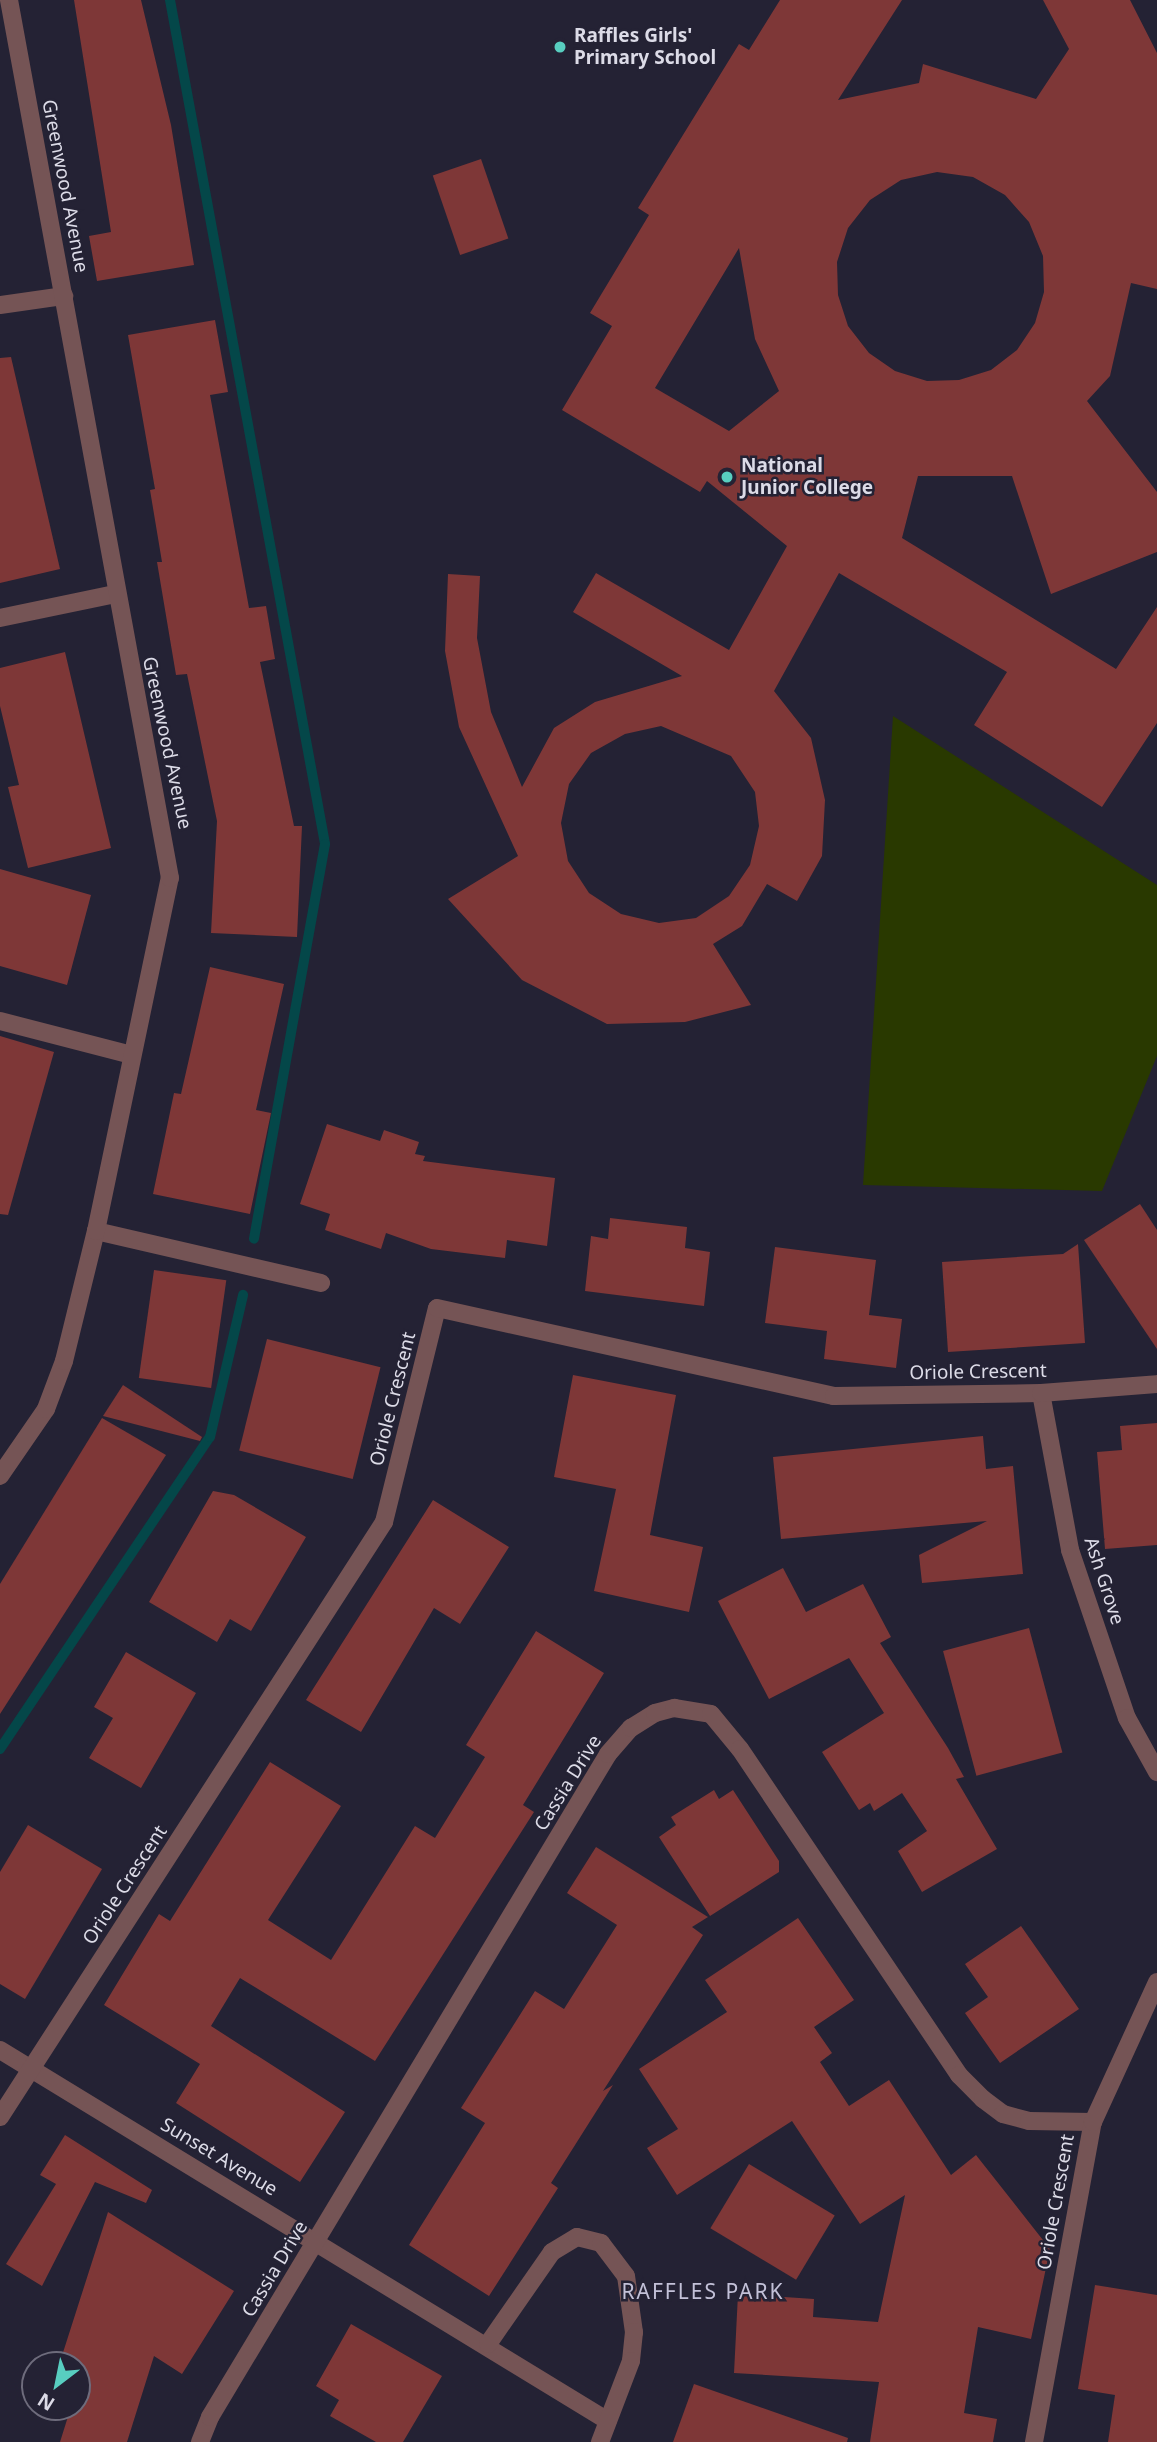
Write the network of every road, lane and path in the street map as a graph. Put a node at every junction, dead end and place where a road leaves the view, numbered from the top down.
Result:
1 (9, 0) edge
2 (64, 296) junction
3 (0, 304) edge
4 (115, 594) junction
5 (0, 618) edge
6 (0, 1021) edge
7 (131, 1055) junction
8 (96, 1231) junction
9 (321, 1283) dead end
10 (1157, 1384) edge
11 (1041, 1393) junction
12 (2, 1470) edge
13 (1157, 1772) edge
14 (1157, 1982) edge
15 (0, 2050) edge
16 (32, 2070) junction
17 (0, 2117) edge
18 (1093, 2122) junction
19 (317, 2240) junction
20 (488, 2344) junction
21 (608, 2421) junction
22 (200, 2442) edge
23 (600, 2442) edge
24 (1034, 2442) edge

1 - 2 street, Greenwood Avenue
2 - 3 street
2 - 4 street, Greenwood Avenue
4 - 5 street
4 - 7 street, Greenwood Avenue
6 - 7 street
7 - 8 street, Greenwood Avenue
8 - 9 street
8 - 12 street, Greenwood Avenue
10 - 11 street, Oriole Crescent
11 - 13 street, Ash Grove
11 - 16 street, Oriole Crescent
14 - 18 street, Oriole Crescent
15 - 16 street, Sunset Avenue
16 - 17 street, Oriole Crescent
16 - 19 street, Sunset Avenue
18 - 19 street, Cassia Drive
18 - 24 street, Oriole Crescent
19 - 20 street, Sunset Avenue
19 - 22 street, Cassia Drive
20 - 21 street, Sunset Avenue
20 - 21 street
21 - 23 street

